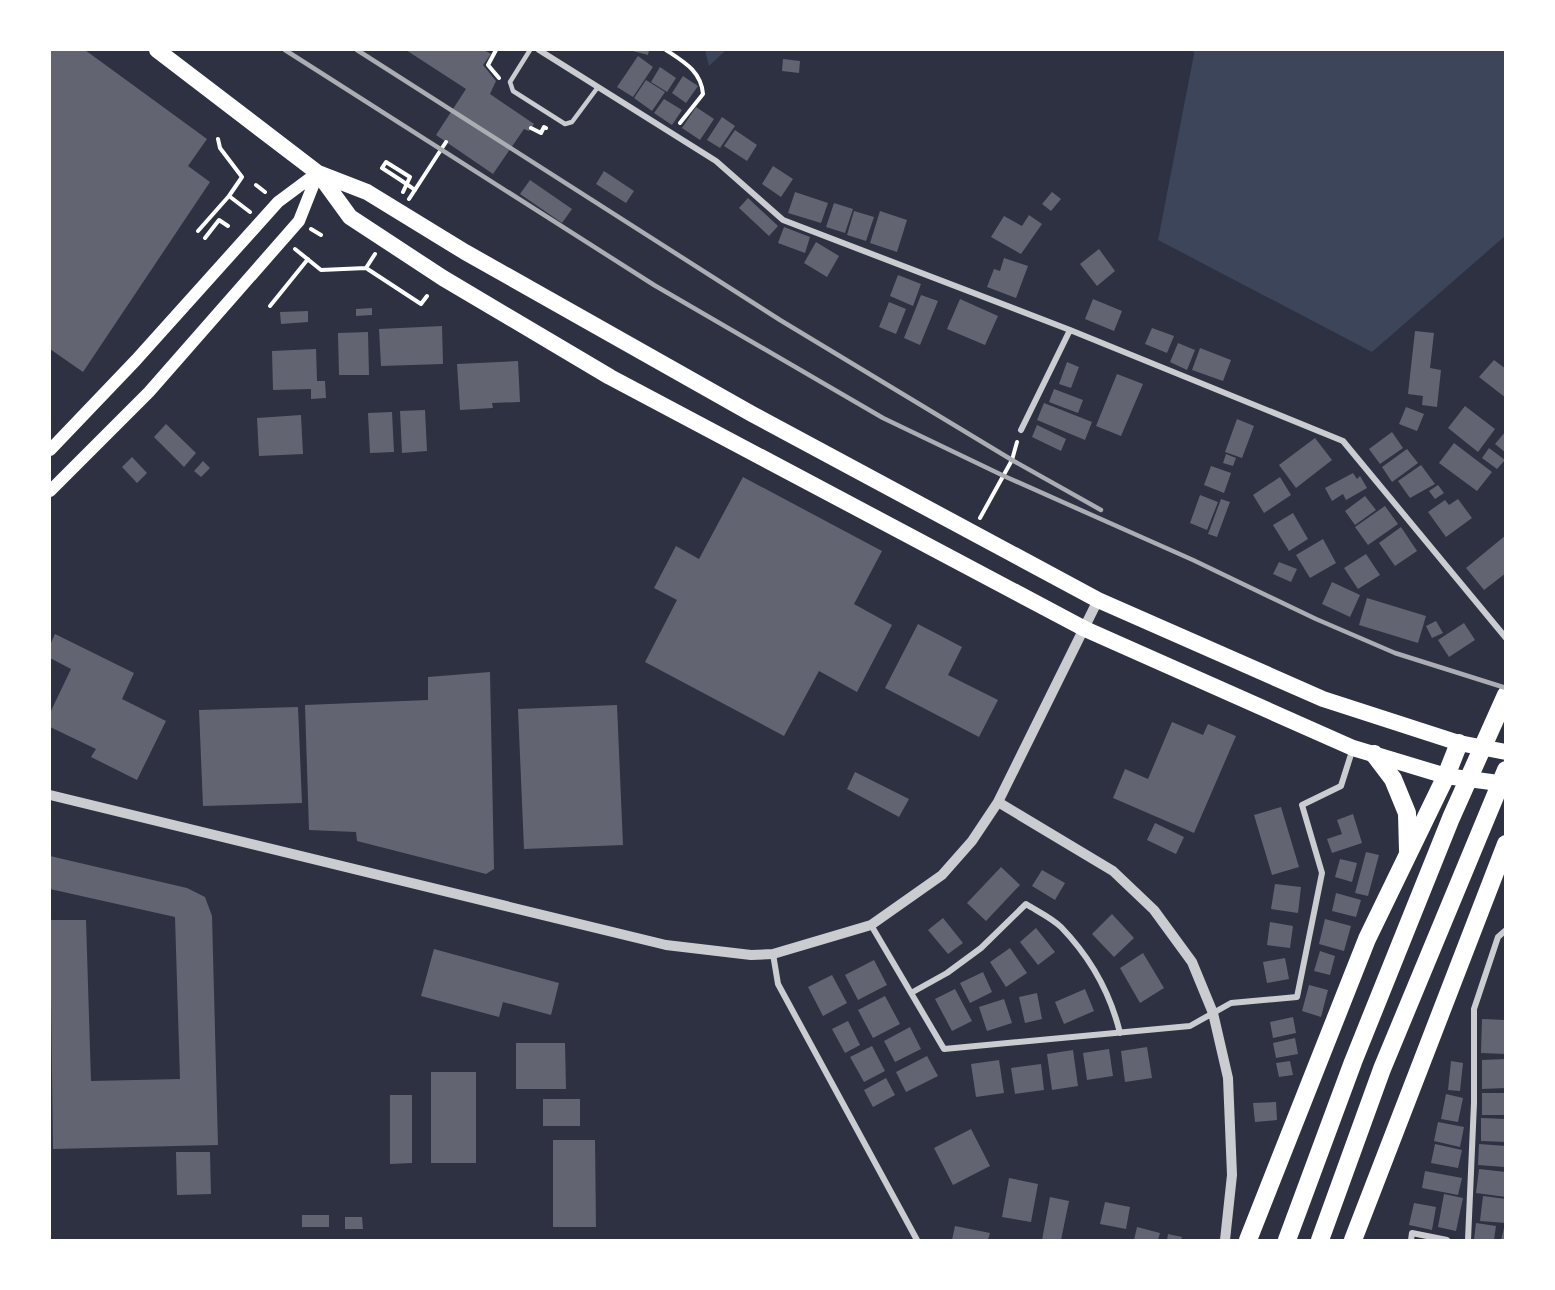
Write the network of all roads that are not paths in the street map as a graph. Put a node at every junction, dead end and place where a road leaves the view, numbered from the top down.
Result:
1 (157, 50) edge
2 (530, 50) edge
3 (539, 50) edge
4 (598, 87) junction
5 (318, 173) junction
6 (1070, 330) junction
7 (1021, 430) road end
8 (50, 450) edge
9 (50, 490) edge
10 (1098, 600) junction
11 (1085, 629) junction
12 (1506, 638) edge
13 (1506, 695) edge
14 (1459, 743) junction
15 (1353, 748) junction
16 (1506, 752) edge
17 (1374, 754) junction
18 (1506, 770) edge
19 (1446, 776) junction
20 (1506, 784) edge
21 (50, 795) edge
22 (998, 802) junction
23 (1506, 844) edge
24 (1408, 856) junction
25 (871, 925) junction
26 (1506, 930) edge
27 (773, 954) junction
28 (911, 993) junction
29 (1213, 1013) junction
30 (1119, 1032) junction
31 (917, 1240) edge
32 (1225, 1240) edge
33 (1248, 1240) edge
34 (1287, 1240) edge
35 (1320, 1240) edge
36 (1353, 1240) edge
37 (1411, 1240) edge
38 (1447, 1240) edge
39 (1468, 1240) edge

1 - 5 highway
2 - 4 lane
3 - 4 street
4 - 6 street
5 - 8 main road
5 - 9 main road
5 - 10 highway
5 - 11 highway
6 - 7 street
6 - 12 street
10 - 11 street
10 - 14 highway
11 - 15 highway
11 - 22 street
13 - 34 highway
14 - 16 highway
14 - 19 highway
15 - 17 highway
15 - 29 street
17 - 19 highway
17 - 24 highway
18 - 35 highway
19 - 20 highway
19 - 24 highway
21 - 27 street
22 - 25 street
22 - 29 street
23 - 36 highway
24 - 33 highway
25 - 27 street
25 - 28 street
26 - 39 street
27 - 31 street
28 - 30 street
28 - 30 street
29 - 30 street
29 - 32 street
37 - 38 street

